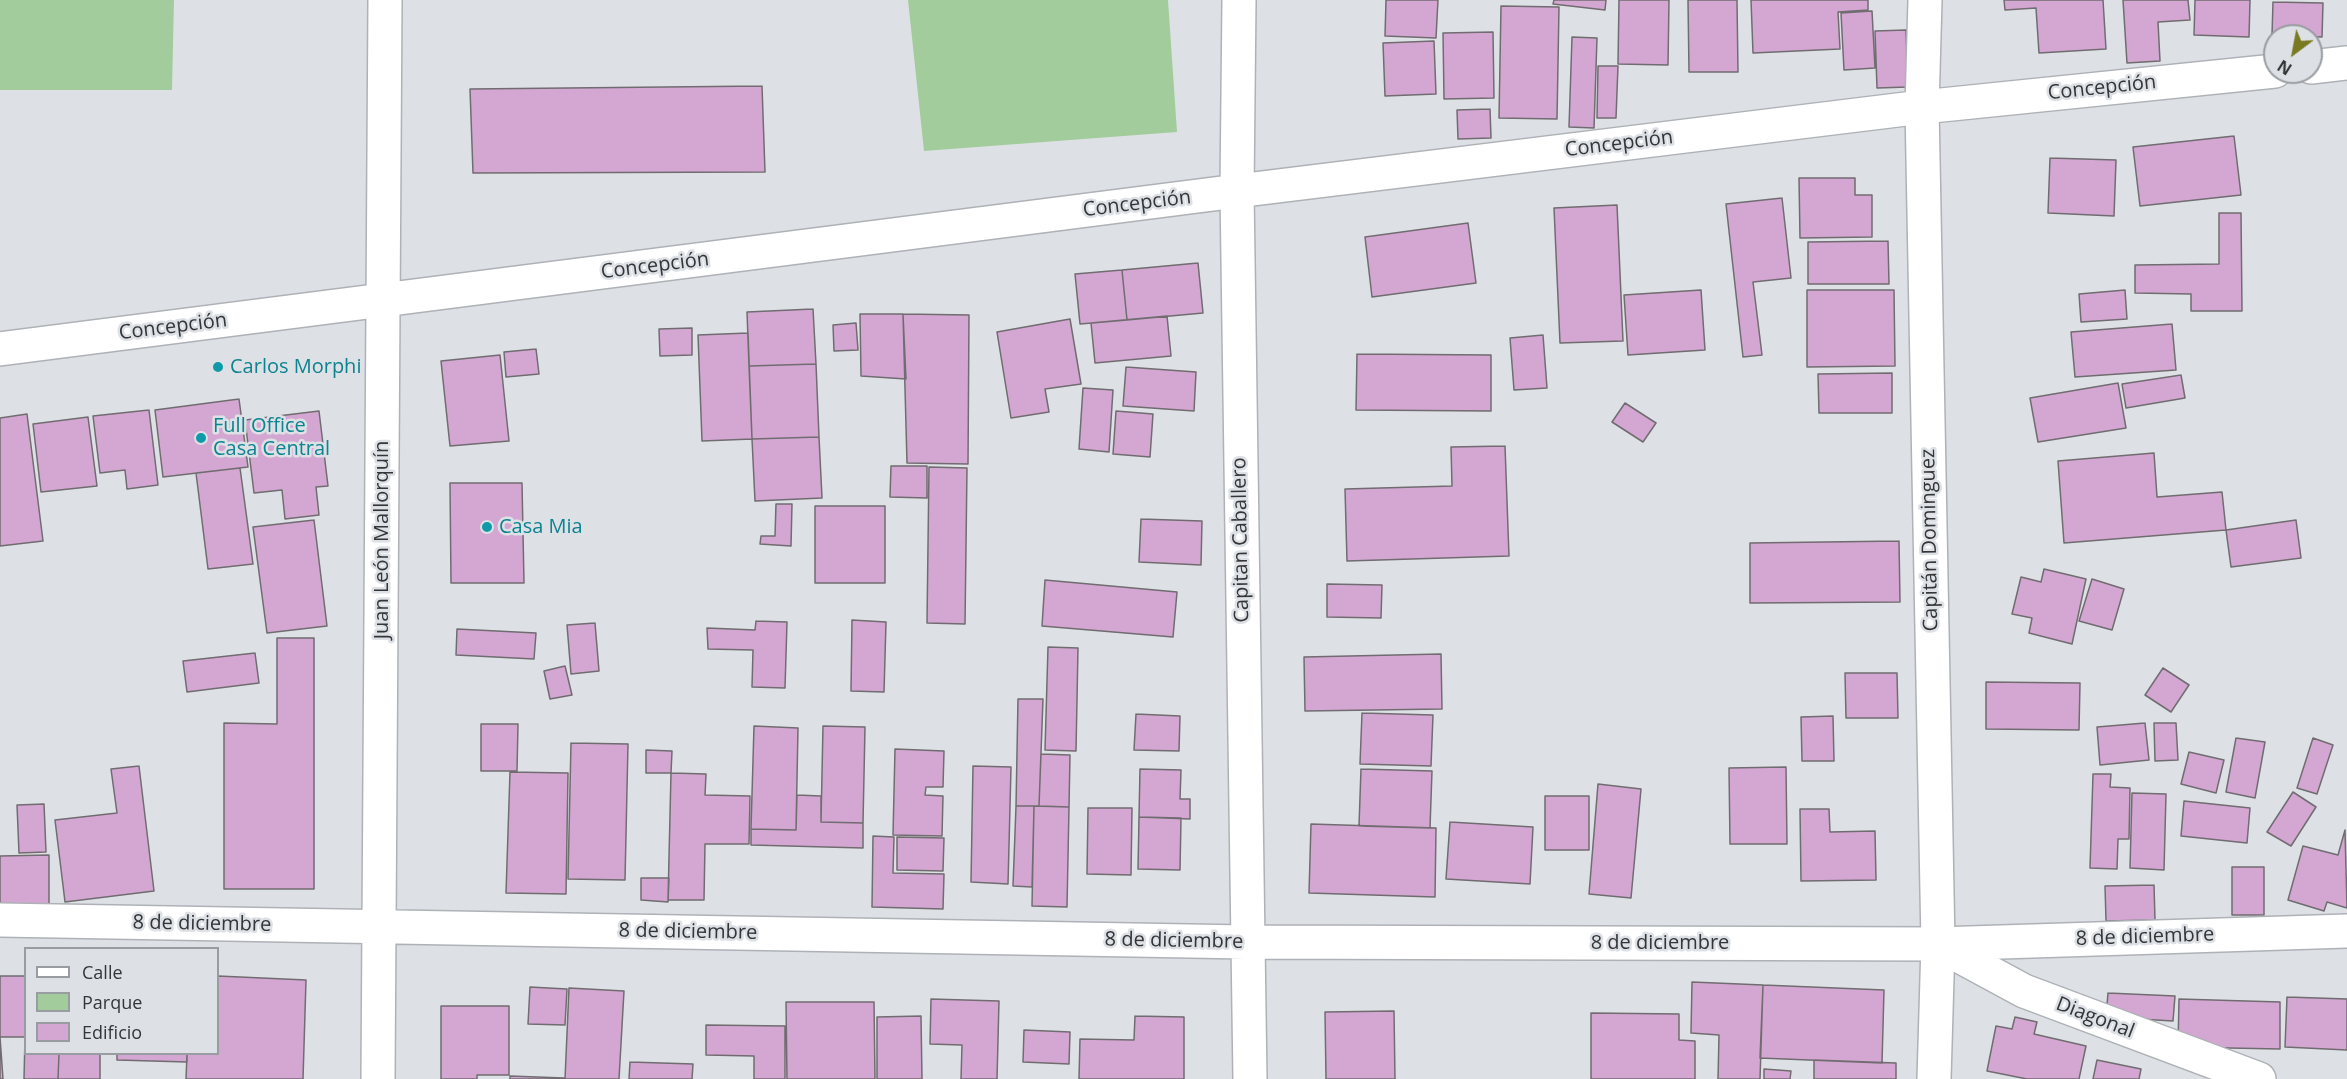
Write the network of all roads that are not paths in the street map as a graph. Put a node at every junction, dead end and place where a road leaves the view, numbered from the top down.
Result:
1 (385, 0) edge
2 (1239, 0) edge
3 (1925, 0) edge
4 (2347, 63) edge
5 (2323, 66) edge
6 (2263, 72) edge
7 (1922, 107) junction
8 (1237, 190) junction
9 (383, 301) junction
10 (0, 349) edge
11 (0, 920) edge
12 (380, 927) junction
13 (2347, 931) edge
14 (1246, 942) junction
15 (1938, 944) junction
16 (378, 1079) edge
17 (1250, 1079) edge
18 (1934, 1079) edge
19 (2259, 1079) edge

1 - 9 street, Juan León Mallorquín
2 - 8 street, Capitan Caballero
3 - 7 street, Capitán Dominguez
4 - 5 street
6 - 7 street, Concepción
7 - 8 street, Concepción
7 - 15 street, Capitán Dominguez
8 - 9 street, Concepción
8 - 14 street, Capitan Caballero
9 - 10 street, Concepción
9 - 12 street, Juan León Mallorquín
11 - 12 street, 8 de diciembre
12 - 14 street, 8 de diciembre
12 - 16 street, Juan León Mallorquín
13 - 15 street, 8 de diciembre
14 - 15 street, 8 de diciembre
14 - 17 street, Capitan Caballero
15 - 18 street, Capitán Dominguez
15 - 19 street, Diagonal

